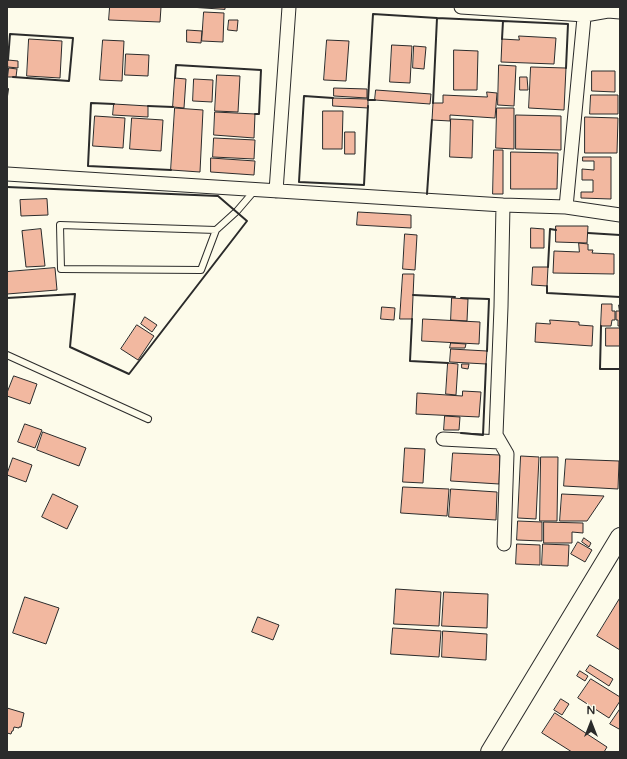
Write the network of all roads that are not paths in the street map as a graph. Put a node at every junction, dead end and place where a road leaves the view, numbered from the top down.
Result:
1 (289, 7) edge
2 (461, 7) edge
3 (585, 11) edge
4 (620, 12) edge
5 (7, 174) edge
6 (256, 190) junction
7 (276, 191) junction
8 (503, 205) junction
9 (566, 207) junction
10 (620, 215) edge
11 (216, 230) junction
12 (7, 355) edge
13 (148, 419) dead end
14 (443, 439) dead end
15 (500, 442) junction
16 (620, 537) edge
17 (504, 544) dead end
18 (495, 750) edge

1 - 7 street
2 - 3 street
3 - 4 street
3 - 9 street
5 - 6 street
6 - 7 street
6 - 11 lane
7 - 8 street
8 - 9 street
8 - 15 street
9 - 10 street
11 - 11 lane
12 - 13 lane
14 - 15 street
15 - 17 street
16 - 18 main road

